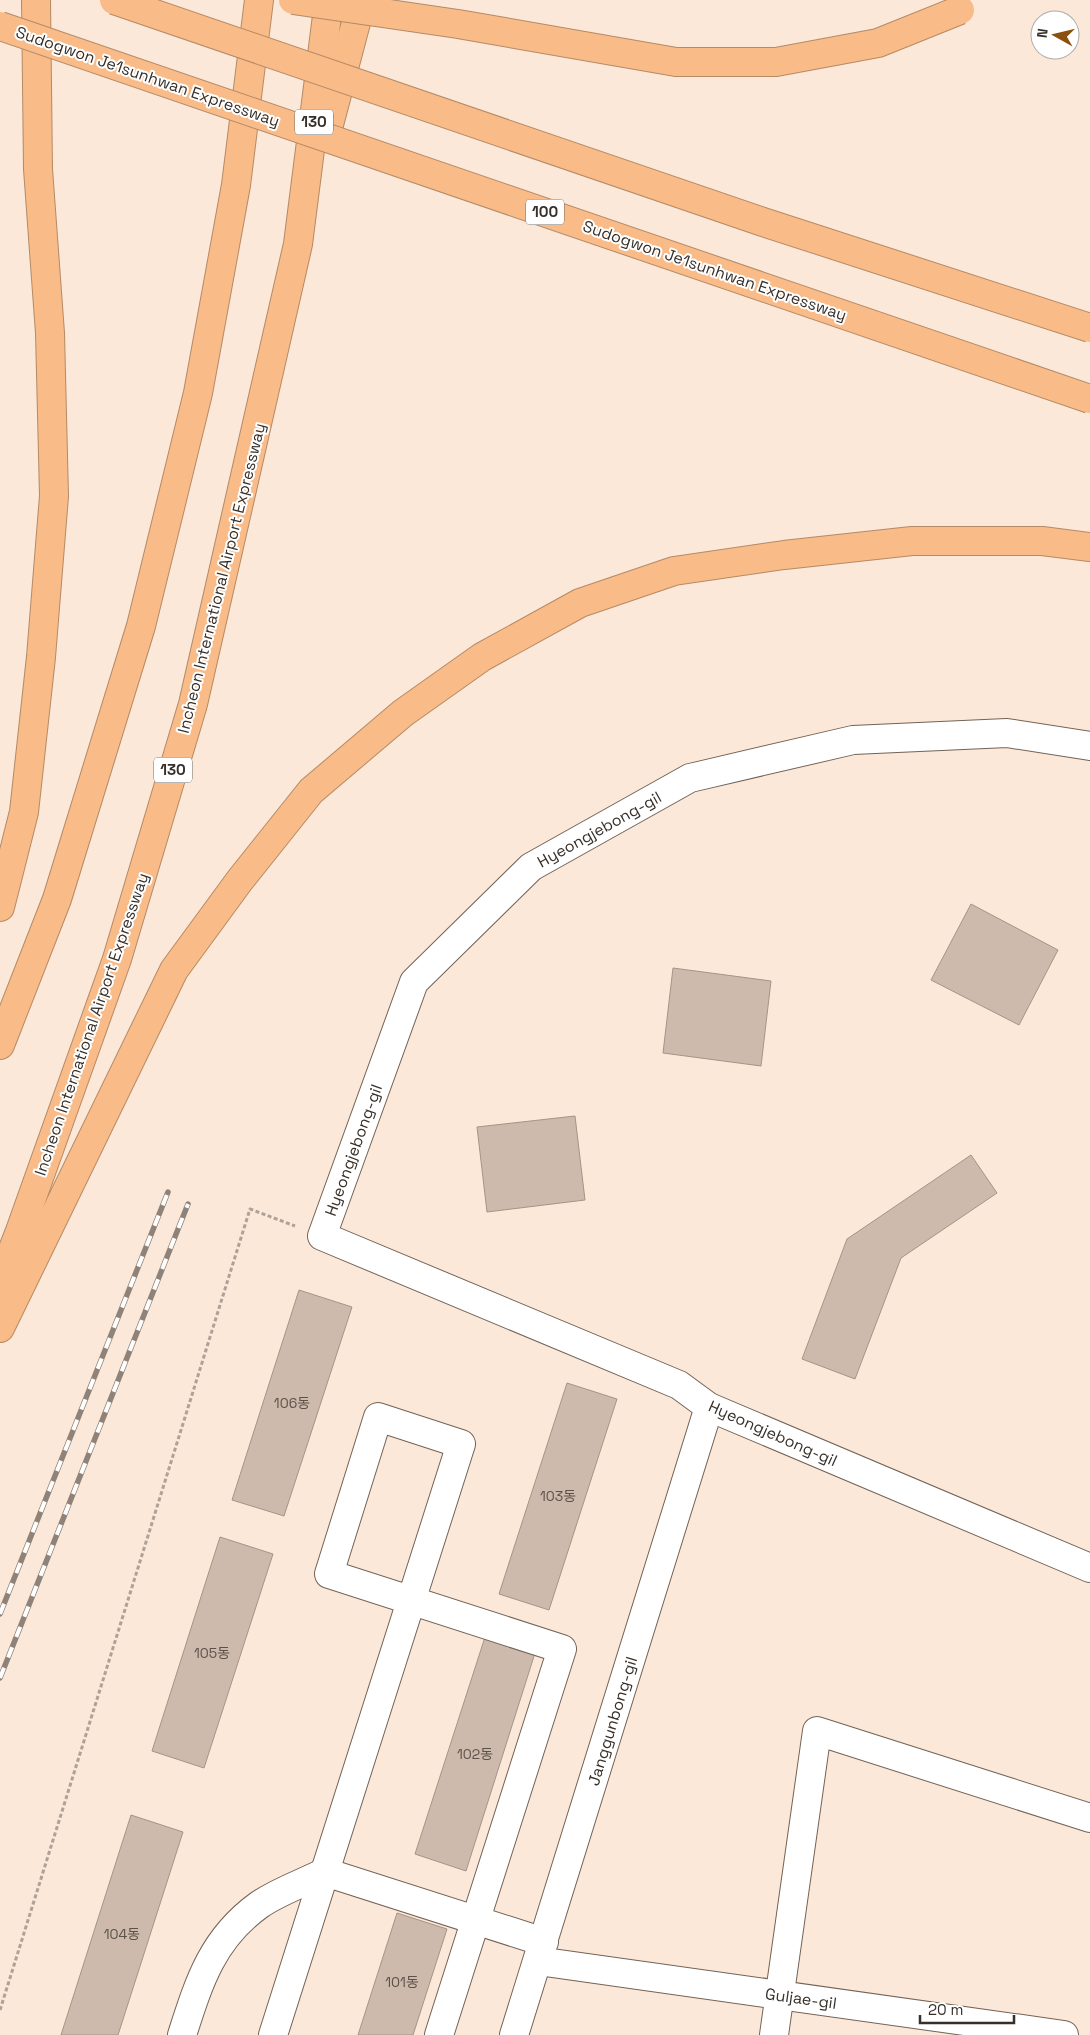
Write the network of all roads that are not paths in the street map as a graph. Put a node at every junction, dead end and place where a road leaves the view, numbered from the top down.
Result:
1 (36, 0) edge
2 (114, 0) edge
3 (259, 0) edge
4 (293, 0) edge
5 (329, 0) edge
6 (362, 0) edge
7 (967, 5) edge
8 (0, 26) edge
9 (298, 244) junction
10 (1090, 328) edge
11 (1090, 399) edge
12 (1090, 548) edge
13 (1090, 746) edge
14 (0, 907) edge
15 (0, 1045) edge
16 (0, 1282) edge
17 (0, 1328) edge
18 (709, 1407) junction
19 (1090, 1568) edge
20 (411, 1601) junction
21 (1090, 1818) edge
22 (325, 1872) junction
23 (476, 1920) junction
24 (541, 1951) junction
25 (779, 1995) junction
26 (182, 2035) edge
27 (273, 2035) edge
28 (439, 2035) edge
29 (514, 2035) edge
30 (774, 2035) edge
31 (1064, 2035) edge

1 - 14 highway
2 - 10 highway, bridge
3 - 15 highway
4 - 7 highway, bridge
5 - 9 highway, Incheon International Airport Expressway / 130
6 - 9 highway
8 - 11 highway, Sudogwon Je1sunhwan Expressway / 100, bridge
9 - 16 highway, Incheon International Airport Expressway / 130
12 - 17 highway
13 - 18 street, Hyeongjebong-gil
18 - 19 street, Hyeongjebong-gil
18 - 24 street, Janggunbong-gil
20 - 20 street
20 - 22 street
20 - 23 street
21 - 25 street
22 - 23 street, Guljae-gil
22 - 26 street
22 - 27 street
23 - 24 street, Guljae-gil
23 - 28 street
24 - 25 street, Guljae-gil
24 - 29 street, Janggunbong-gil
25 - 30 street
25 - 31 street, Guljae-gil

